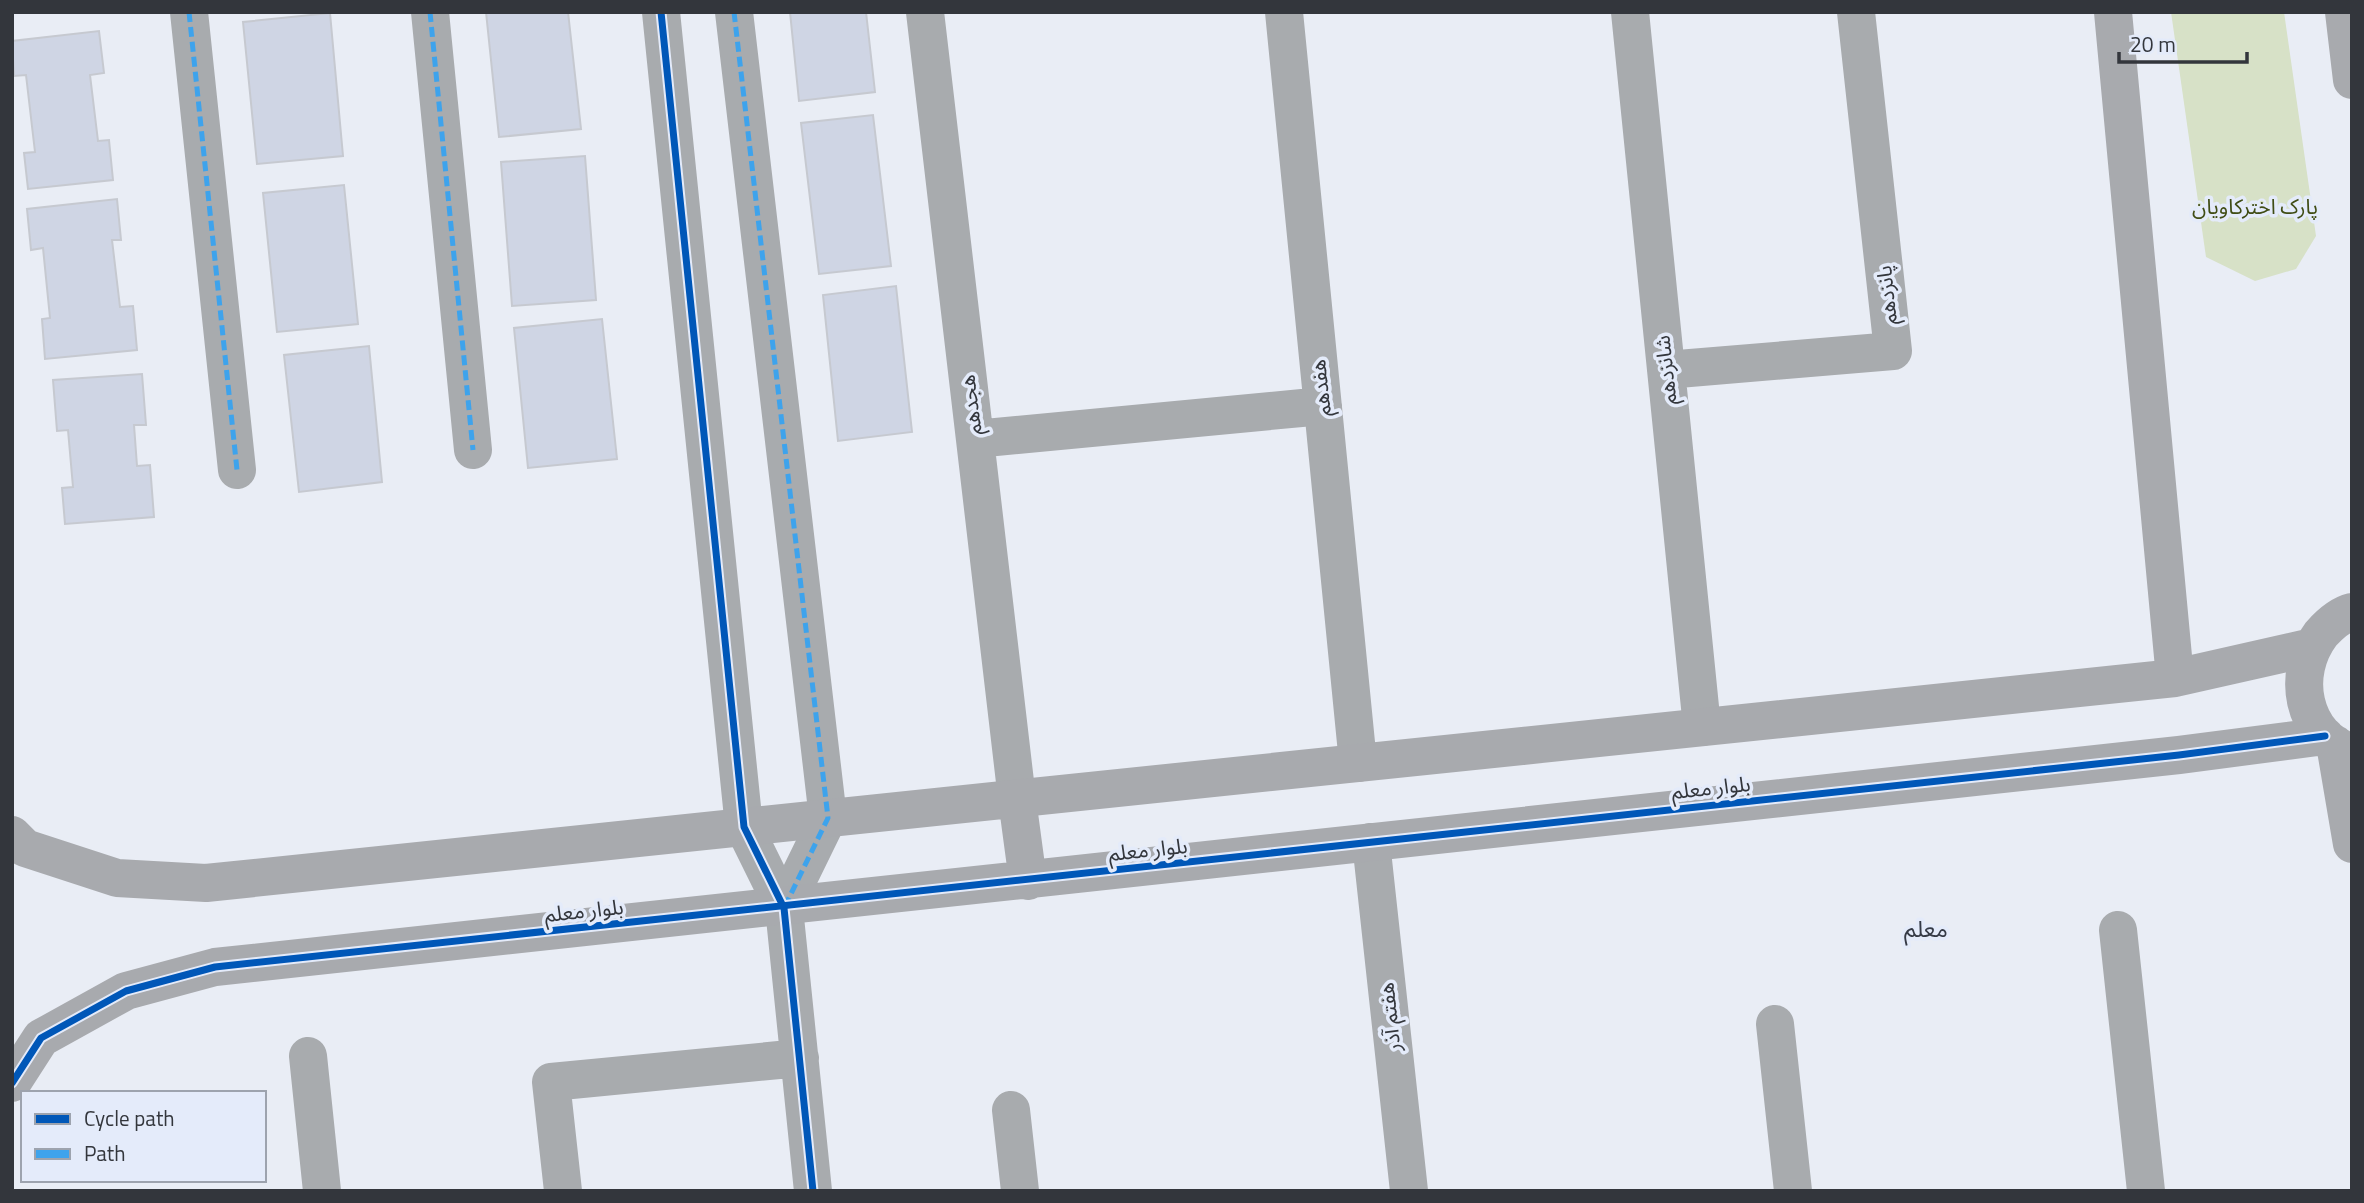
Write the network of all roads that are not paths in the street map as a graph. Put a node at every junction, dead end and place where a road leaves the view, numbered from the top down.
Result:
1 (189, 12) edge
2 (430, 12) edge
3 (661, 12) edge
4 (734, 12) edge
5 (925, 12) edge
6 (1284, 12) edge
7 (1630, 12) edge
8 (1856, 12) edge
9 (2113, 12) edge
10 (2344, 12) edge
11 (2352, 80) edge
12 (1666, 370) junction
13 (1323, 406) junction
14 (975, 439) junction
15 (473, 450) dead end
16 (237, 470) dead end
17 (2352, 611) edge
18 (2312, 647) junction
19 (2175, 678) junction
20 (1702, 727) junction
21 (2337, 744) edge
22 (1358, 763) junction
23 (1017, 799) junction
24 (828, 818) junction
25 (744, 827) junction
26 (12, 835) edge
27 (1371, 842) junction
28 (2352, 844) edge
29 (1028, 881) junction
30 (784, 908) junction
31 (2118, 930) dead end
32 (1775, 1024) dead end
33 (308, 1056) dead end
34 (800, 1058) junction
35 (12, 1083) edge
36 (1011, 1110) dead end
37 (323, 1191) edge
38 (563, 1191) edge
39 (813, 1191) edge
40 (1020, 1191) edge
41 (1409, 1191) edge
42 (1793, 1191) edge
43 (2146, 1191) edge

1 - 16 street
2 - 15 street
3 - 25 street
4 - 24 street
5 - 14 street, هجدهم
6 - 13 street, هفدهم
7 - 12 street, شانزدهم
8 - 12 street, پانزدهم
9 - 19 street
10 - 11 street
12 - 20 street, شانزدهم
13 - 14 street
13 - 22 street, هفدهم
14 - 23 street, هجدهم
17 - 18 street
18 - 19 street
18 - 21 street
19 - 20 street
20 - 22 street
21 - 27 street, بلوار معلم
21 - 28 street
22 - 23 street
23 - 24 street
23 - 29 street
24 - 25 street
24 - 30 street
25 - 26 street
25 - 30 street
27 - 29 street, بلوار معلم
27 - 41 street, هفتم آذر
29 - 30 street, بلوار معلم
30 - 34 street
30 - 35 street, بلوار معلم
31 - 43 street
32 - 42 street
33 - 37 street
34 - 38 street
34 - 39 street
36 - 40 street

